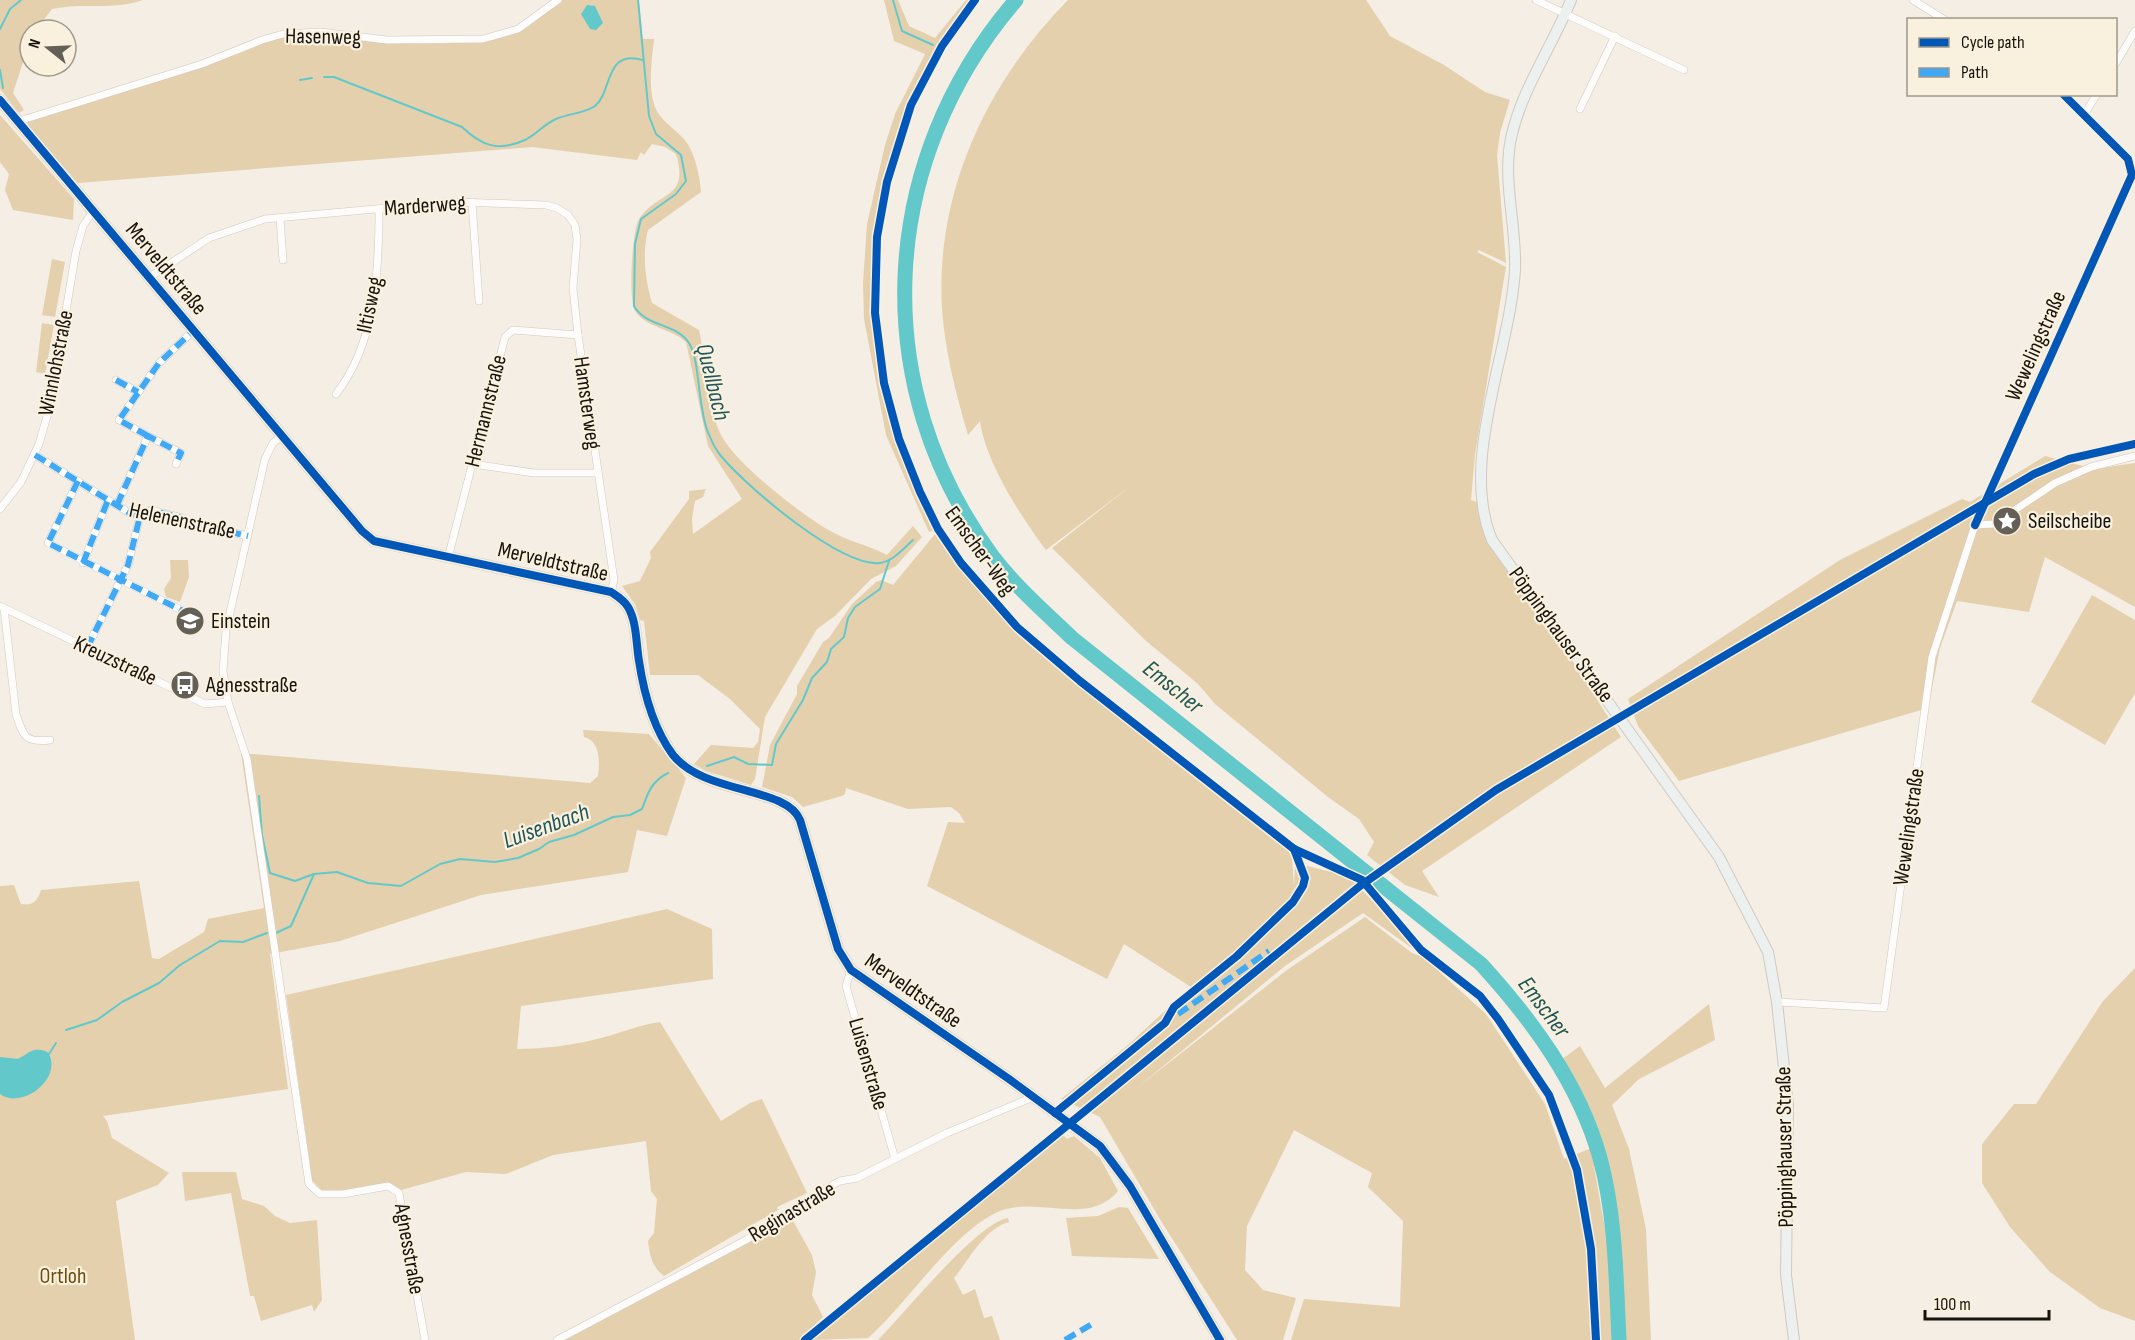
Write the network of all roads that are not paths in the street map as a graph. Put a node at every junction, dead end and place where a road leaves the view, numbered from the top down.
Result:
1 (558, 0) edge
2 (1536, 0) edge
3 (1571, 0) edge
4 (1578, 0) edge
5 (1913, 0) edge
6 (1566, 14) junction
7 (1942, 18) edge
8 (2135, 31) edge
9 (1616, 36) junction
10 (2117, 60) edge
11 (1684, 70) dead end
12 (2065, 96) edge
13 (2096, 96) edge
14 (0, 100) edge
15 (1580, 109) dead end
16 (2084, 115) junction
17 (19, 121) junction
18 (472, 202) junction
19 (380, 209) junction
20 (94, 210) junction
21 (567, 215) joint
22 (280, 218) junction
23 (283, 260) dead end
24 (150, 277) junction
25 (479, 301) dead end
26 (194, 330) junction
27 (578, 335) junction
28 (116, 380) dead end
29 (138, 392) junction
30 (336, 394) dead end
31 (148, 436) junction
32 (282, 436) junction
33 (35, 455) junction
34 (2135, 456) edge
35 (176, 464) dead end
36 (473, 464) junction
37 (598, 473) junction
38 (78, 481) junction
39 (108, 500) junction
40 (117, 505) junction
41 (0, 509) edge
42 (140, 516) junction
43 (1975, 525) junction
44 (248, 536) junction
45 (448, 558) junction
46 (83, 562) junction
47 (121, 581) junction
48 (611, 592) junction
49 (2, 607) edge
50 (187, 613) dead end
51 (87, 648) junction
52 (228, 702) junction
53 (50, 740) dead end
54 (851, 970) junction
55 (1777, 1002) junction
56 (1033, 1097) junction
57 (895, 1159) junction
58 (425, 1340) edge
59 (557, 1340) edge
60 (1220, 1340) edge
61 (1794, 1340) edge

1 - 17 street, Hasenweg
2 - 6 street
3 - 6 main road, Pöppinghauser Straße
4 - 6 main road, Pöppinghauser Straße
5 - 7 street
6 - 9 street
6 - 55 main road, Pöppinghauser Straße
8 - 10 street
9 - 11 street
9 - 15 street
12 - 16 street
13 - 16 street
14 - 17 main road, Merveldtstraße
16 - 43 street, Wewelingstraße
17 - 20 main road, Merveldtstraße
18 - 19 street, Marderweg
18 - 21 street, Marderweg
18 - 25 street
19 - 22 street, Marderweg
19 - 30 street, Iltisweg
20 - 24 main road, Merveldtstraße
20 - 33 street, Winnlohstraße
21 - 27 street, Hamsterweg
22 - 23 street
22 - 24 street, Marderweg
24 - 26 main road, Merveldtstraße
26 - 29 street
26 - 32 main road, Merveldtstraße
27 - 36 street, Hermannstraße
27 - 37 street, Hamsterweg
28 - 29 street
29 - 31 street
31 - 35 street
31 - 40 street, Helenenstraße
32 - 44 street, Agnesstraße
32 - 45 main road, Merveldtstraße
33 - 38 street, Helenenstraße
33 - 41 street, Winnlohstraße
34 - 43 street
36 - 37 street
36 - 45 street, Hermannstraße
37 - 48 street, Hamsterweg
38 - 39 street, Helenenstraße
38 - 46 street
39 - 40 street, Helenenstraße
39 - 46 street
40 - 42 street, Helenenstraße
42 - 44 street, Helenenstraße
42 - 47 street
43 - 55 street, Wewelingstraße
44 - 52 street, Agnesstraße
45 - 48 main road, Merveldtstraße
46 - 47 street
47 - 50 street
47 - 51 street
48 - 54 main road, Merveldtstraße
49 - 51 street, Kreuzstraße
49 - 53 street, Kreuzstraße
51 - 52 street, Kreuzstraße
52 - 58 street, Agnesstraße
54 - 56 main road, Merveldtstraße
54 - 57 street, Luisenstraße
55 - 61 main road, Pöppinghauser Straße
56 - 57 street, Reginastraße
56 - 60 main road, Merveldtstraße
57 - 59 street, Reginastraße

